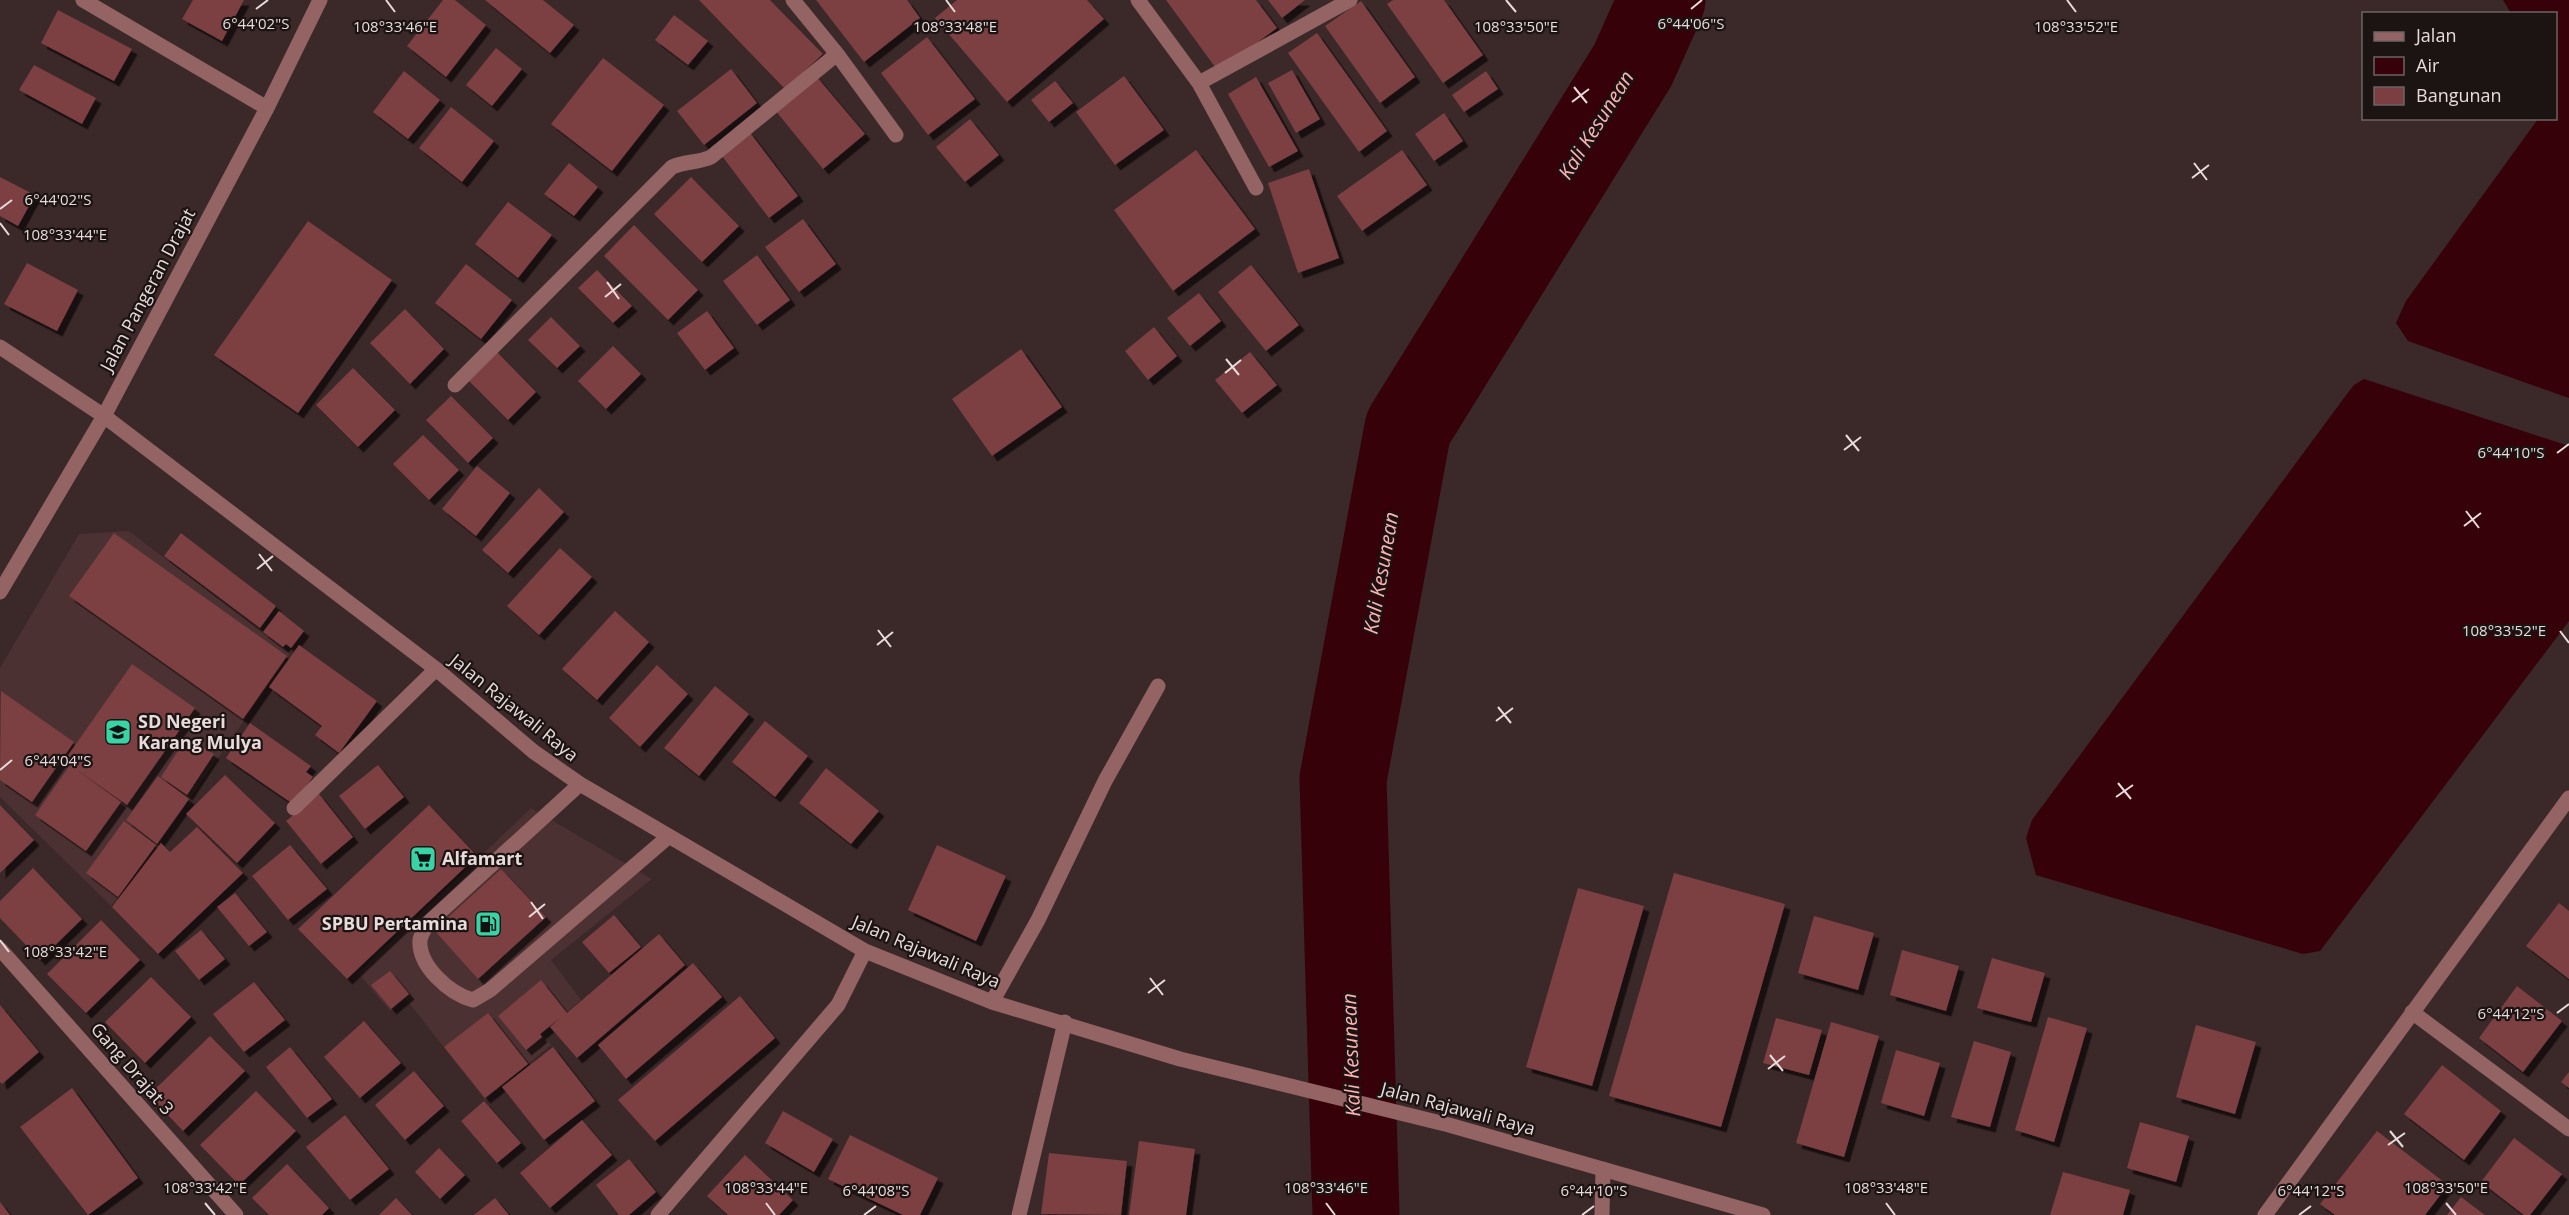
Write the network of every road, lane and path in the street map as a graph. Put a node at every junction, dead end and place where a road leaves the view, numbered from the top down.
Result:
1 (83, 0) edge
2 (320, 0) edge
3 (792, 0) edge
4 (1138, 0) edge
5 (1350, 0) edge
6 (837, 54) junction
7 (1199, 83) junction
8 (267, 108) junction
9 (896, 135) dead end
10 (1256, 188) dead end
11 (0, 348) edge
12 (455, 385) dead end
13 (104, 416) junction
14 (0, 592) edge
15 (436, 669) junction
16 (1158, 686) dead end
17 (579, 784) junction
18 (2569, 798) edge
19 (294, 808) dead end
20 (668, 837) junction
21 (0, 949) edge
22 (865, 951) junction
23 (992, 1002) junction
24 (2412, 1012) junction
25 (1065, 1023) junction
26 (2569, 1129) edge
27 (1603, 1169) junction
28 (236, 1215) edge
29 (658, 1215) edge
30 (1019, 1215) edge
31 (1602, 1215) edge
32 (1763, 1215) edge
33 (2265, 1215) edge

1 - 8 street
2 - 8 street, Jalan Pangeran Drajat
3 - 6 street
4 - 7 street
5 - 7 street
6 - 9 street
6 - 12 street
7 - 10 street
8 - 13 street, Jalan Pangeran Drajat
11 - 13 street, Jalan Rajawali Raya
13 - 14 street, Jalan Pangeran Drajat
13 - 15 street, Jalan Rajawali Raya
15 - 17 street, Jalan Rajawali Raya
15 - 19 street
16 - 23 street
17 - 20 street, Jalan Rajawali Raya
17 - 20 street
18 - 24 street
20 - 22 street, Jalan Rajawali Raya
21 - 28 street, Gang Drajat 3
22 - 23 street, Jalan Rajawali Raya
22 - 29 street
23 - 25 street, Jalan Rajawali Raya
24 - 26 street
24 - 33 street
25 - 27 street, Jalan Rajawali Raya
25 - 30 street
27 - 31 street
27 - 32 street, Jalan Rajawali Raya

